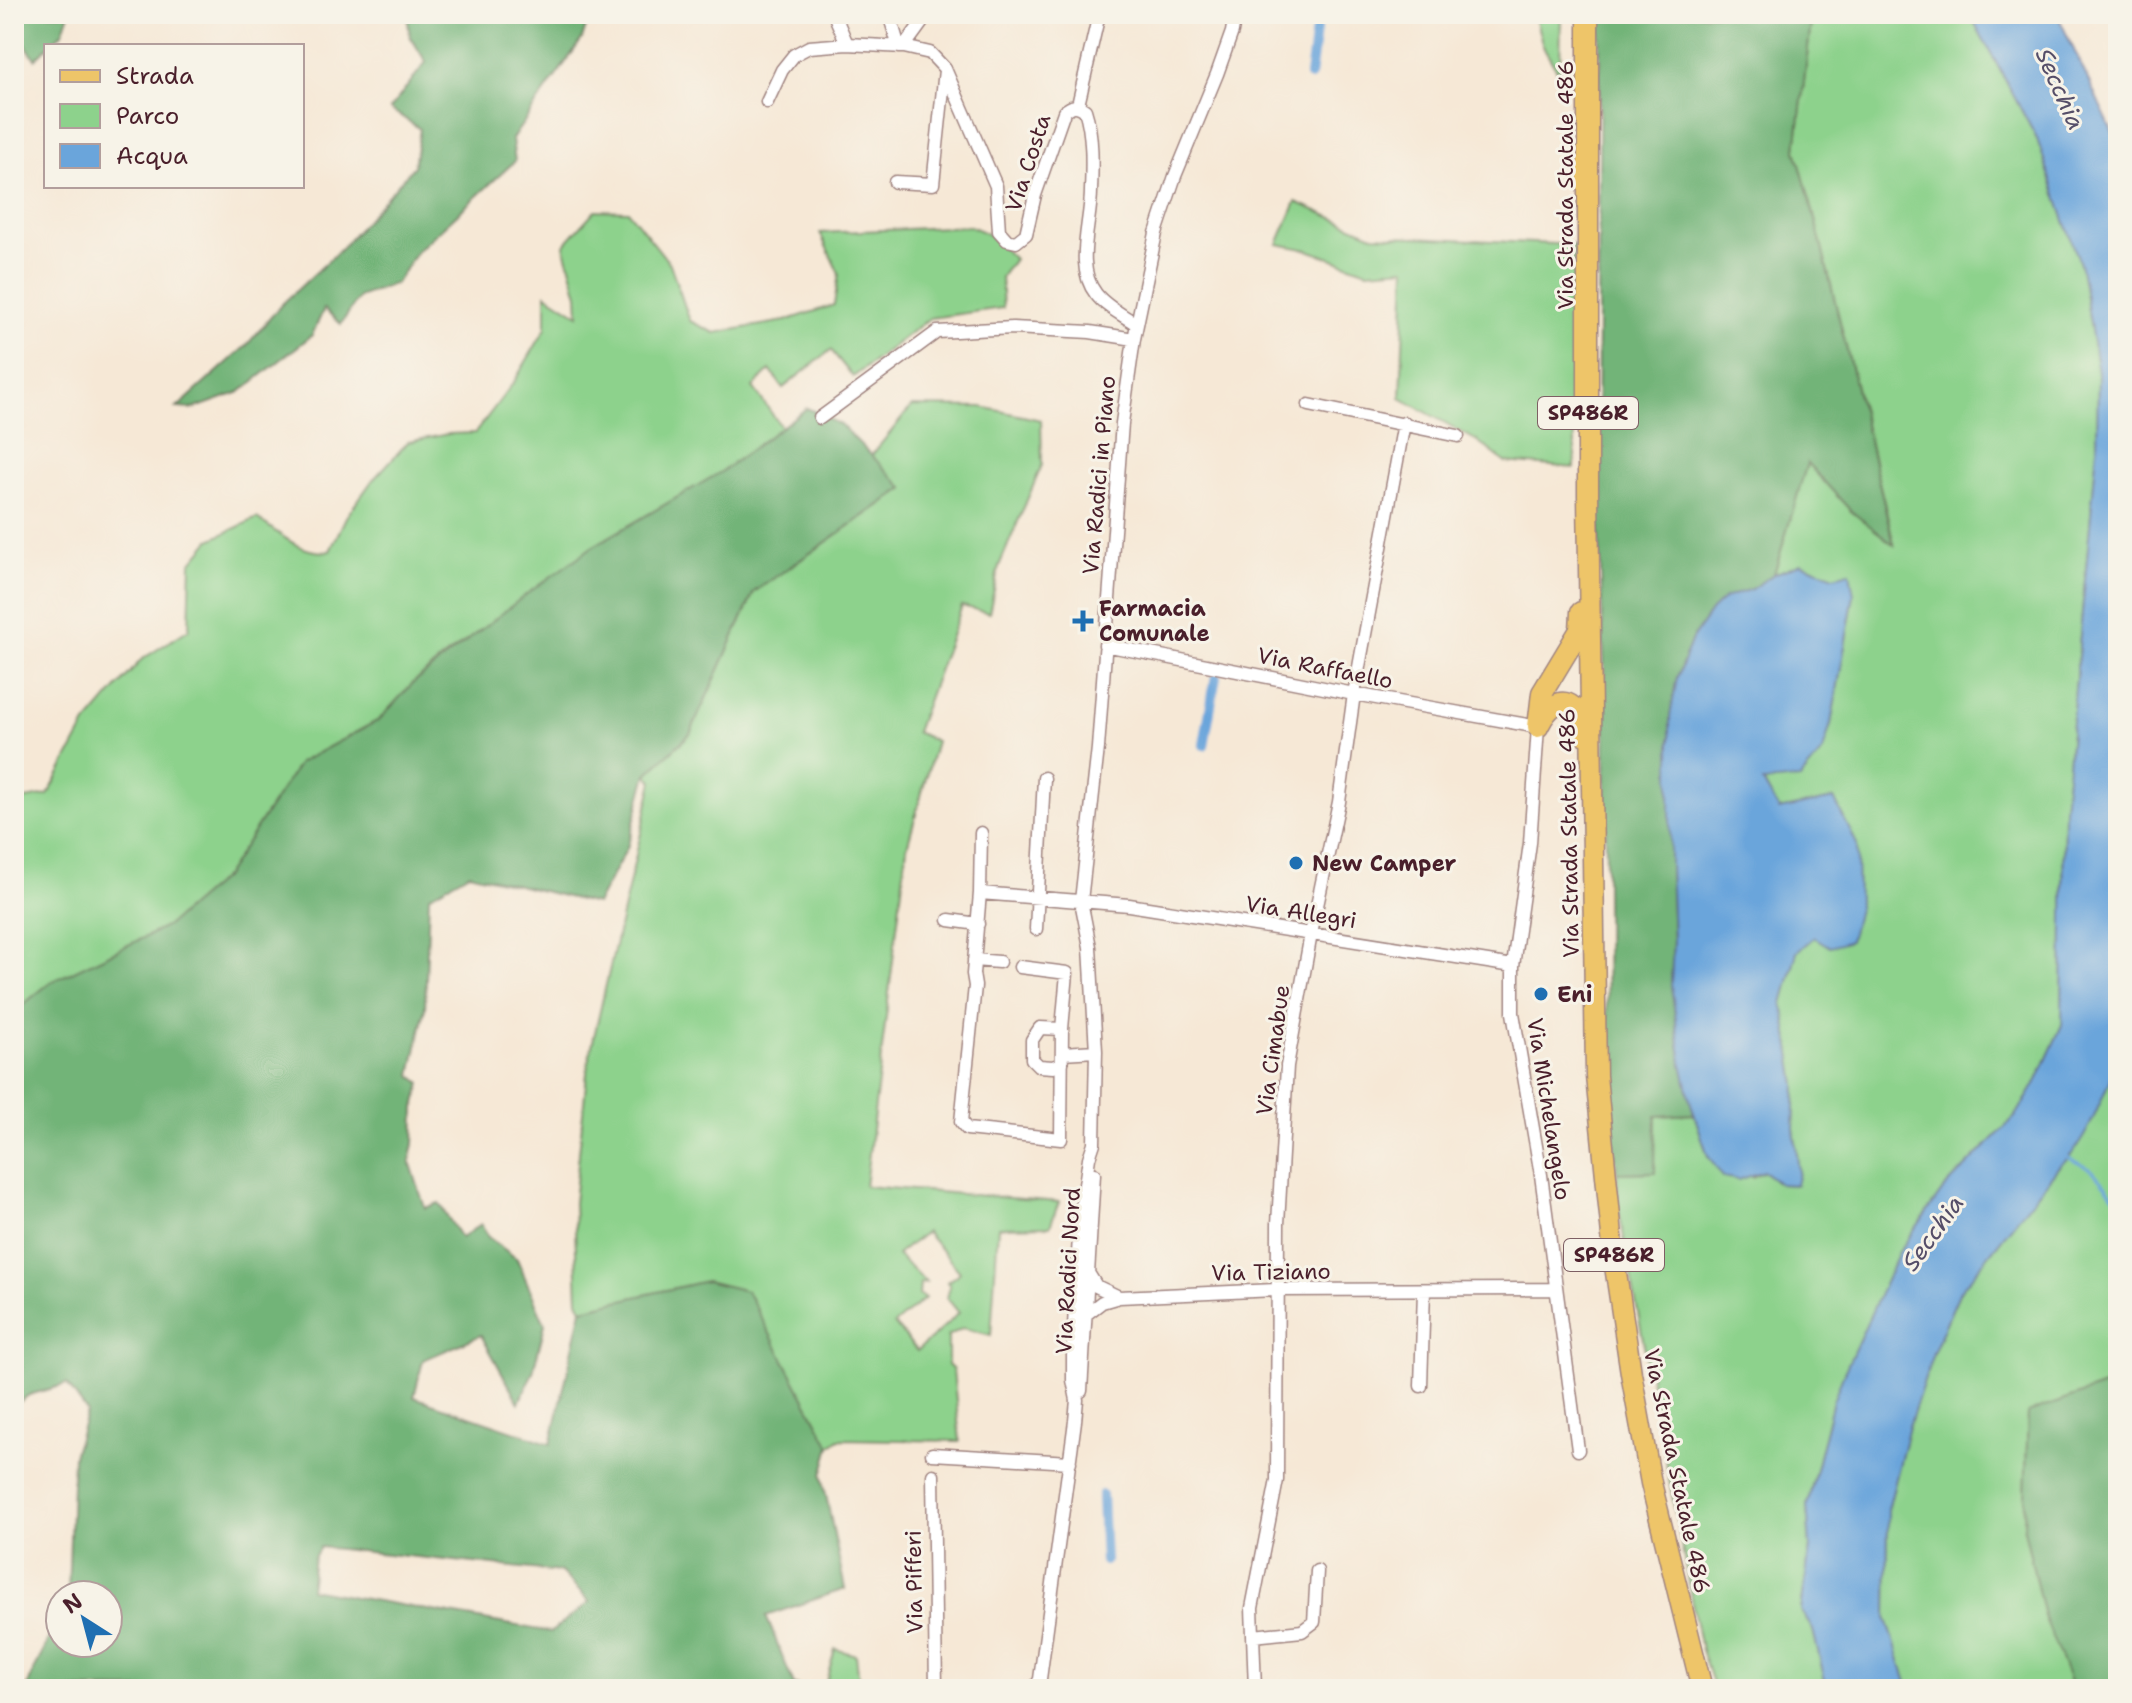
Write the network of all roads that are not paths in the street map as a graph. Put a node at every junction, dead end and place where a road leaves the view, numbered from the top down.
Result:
1 (834, 14) edge
2 (889, 14) edge
3 (928, 14) edge
4 (1099, 14) edge
5 (1235, 14) edge
6 (1588, 14) edge
7 (841, 45) junction
8 (901, 47) junction
9 (945, 69) junction
10 (767, 102) dead end
11 (1078, 105) junction
12 (895, 182) dead end
13 (1136, 324) junction
14 (1134, 339) junction
15 (1309, 405) dead end
16 (820, 418) dead end
17 (1404, 423) junction
18 (1458, 436) dead end
19 (1588, 549) junction
20 (1105, 645) junction
21 (1354, 694) junction
22 (1538, 727) junction
23 (1044, 778) dead end
24 (1592, 813) junction
25 (981, 833) dead end
26 (980, 893) junction
27 (1038, 897) junction
28 (1081, 901) junction
29 (949, 920) dead end
30 (978, 924) junction
31 (1036, 929) dead end
32 (1311, 934) junction
33 (974, 960) junction
34 (999, 962) dead end
35 (1513, 966) junction
36 (1020, 967) dead end
37 (1062, 1029) junction
38 (1096, 1051) junction
39 (1062, 1058) junction
40 (1094, 1143) junction
41 (1088, 1273) junction
42 (1556, 1289) junction
43 (1276, 1290) junction
44 (1424, 1290) junction
45 (1076, 1295) joint
46 (1119, 1297) junction
47 (1085, 1315) junction
48 (1083, 1354) junction
49 (1073, 1367) junction
50 (1421, 1386) dead end
51 (1074, 1387) junction
52 (1077, 1400) junction
53 (1578, 1450) dead end
54 (932, 1454) dead end
55 (1070, 1462) junction
56 (933, 1475) dead end
57 (1317, 1571) dead end
58 (1253, 1636) junction
59 (936, 1689) edge
60 (1035, 1689) edge
61 (1255, 1689) edge
62 (1702, 1689) edge

1 - 7 street
2 - 8 street
3 - 8 street
4 - 11 street
5 - 13 street, Via Radici in Piano
6 - 19 main road, Via Strada Statale 486 / SP486R
7 - 8 street
7 - 10 street
8 - 9 street
9 - 11 street, Via Costa
9 - 12 street
11 - 13 street, Via Costa
13 - 14 street, Via Radici in Piano
14 - 16 street
14 - 20 street, Via Radici in Piano
15 - 17 street
17 - 18 street
17 - 21 street, Via Cimabue
19 - 22 main road
19 - 24 main road, Via Strada Statale 486 / SP486R
20 - 21 street, Via Raffaello
20 - 28 street, Via Radici in Piano
21 - 22 street, Via Raffaello
21 - 32 street, Via Cimabue
22 - 24 main road
22 - 35 street, Via Michelangelo
23 - 27 street
24 - 62 main road, Via Strada Statale 486 / SP486R
25 - 26 street
26 - 27 street, Via Allegri
26 - 30 street
27 - 28 street, Via Allegri
27 - 31 street
28 - 32 street, Via Allegri
28 - 38 street, Via Radici in Piano
29 - 30 street
30 - 33 street
32 - 35 street, Via Allegri
32 - 43 street, Via Cimabue
33 - 34 street
33 - 39 street
35 - 42 street, Via Michelangelo
36 - 37 street
37 - 39 street
37 - 39 street
38 - 39 street
38 - 40 street, Via Radici in Piano
40 - 41 street, Via Radici Nord
40 - 45 street, Via Radici in Piano
41 - 46 street
41 - 47 street, Via Radici Nord
42 - 44 street, Via Tiziano
42 - 53 street, Via Michelangelo
43 - 44 street, Via Tiziano
43 - 46 street, Via Tiziano
43 - 58 street, Via Cimabue
44 - 50 street
45 - 49 street, Via Radici Nord
46 - 47 street
47 - 48 street, Via Radici Nord
48 - 49 street
48 - 52 street, Via Radici Nord
49 - 51 street, Via Radici Nord
49 - 51 street
51 - 52 street, Via Radici Nord
52 - 55 street, Via Radici Nord
54 - 55 street
55 - 60 street, Via Radici Nord
56 - 59 street, Via Pifferi
57 - 58 street
58 - 61 street, Via Cimabue

